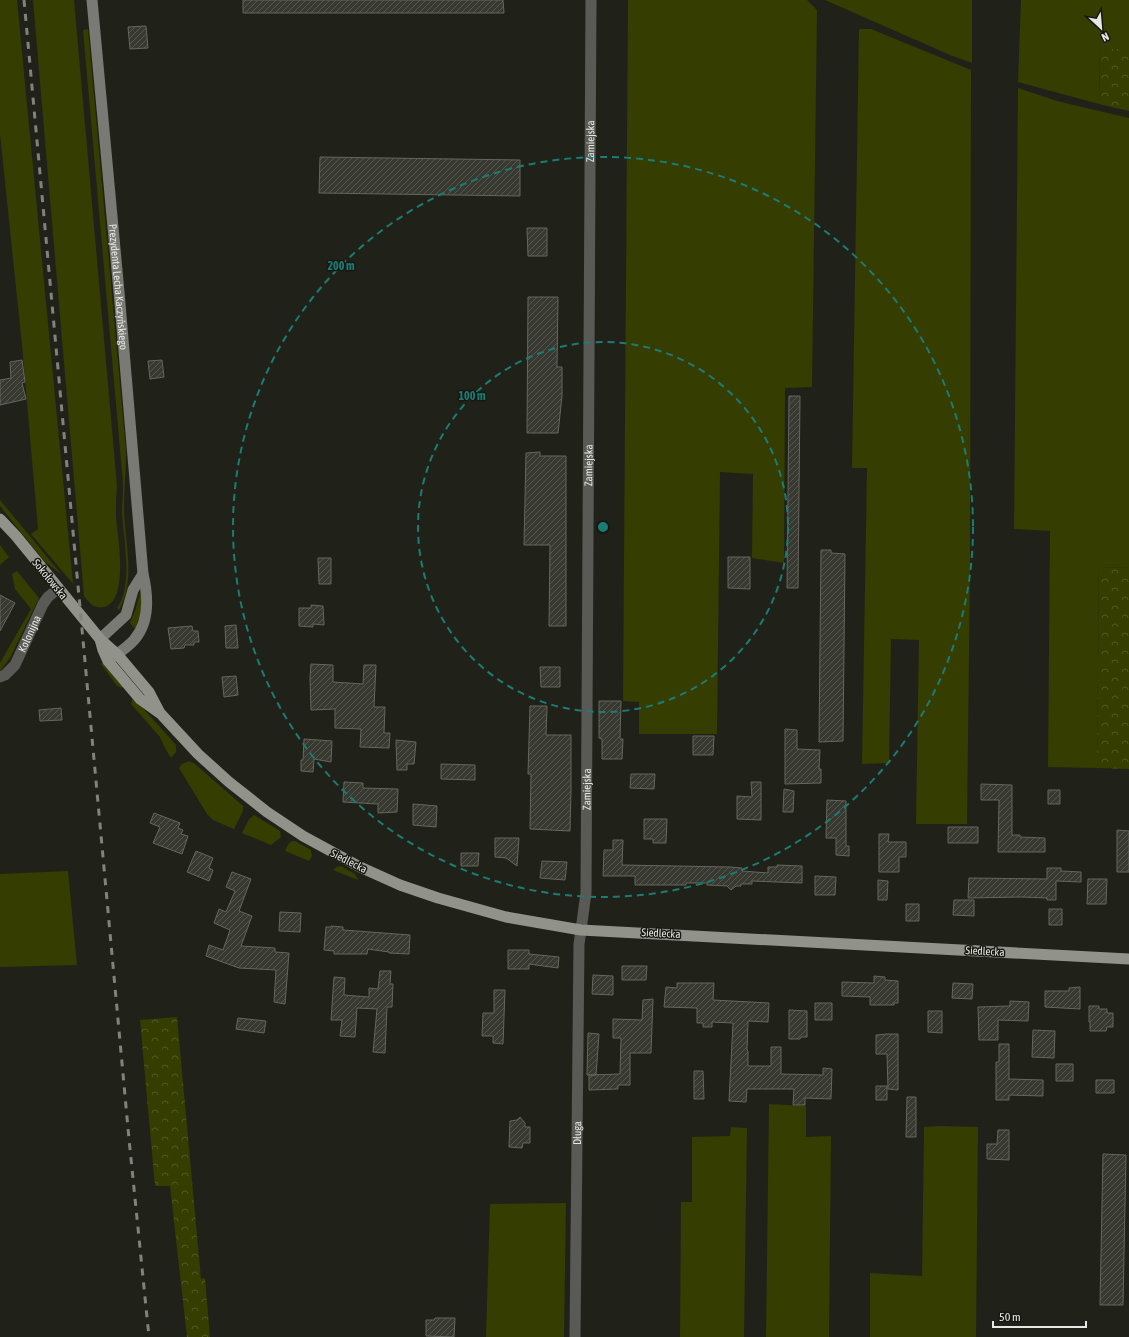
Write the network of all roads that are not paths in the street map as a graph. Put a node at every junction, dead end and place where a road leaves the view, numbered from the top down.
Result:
1 (92, 0) edge
2 (592, 0) edge
3 (0, 519) edge
4 (143, 574) junction
5 (58, 589) junction
6 (100, 639) junction
7 (117, 654) junction
8 (108, 661) junction
9 (0, 676) edge
10 (161, 714) junction
11 (229, 782) joint
12 (581, 930) junction
13 (1129, 959) edge
14 (575, 1337) edge

1 - 4 main road, Prezydenta Lecha Kaczyńskiego
2 - 12 street, Zamiejska
3 - 5 main road, Sokołowska
4 - 6 main road
4 - 7 main road, Prezydenta Lecha Kaczyńskiego
5 - 6 main road, Sokołowska
5 - 9 street, Kolonijna
6 - 7 main road, Sokołowska
6 - 8 main road, Sokołowska
7 - 8 main road, Prezydenta Lecha Kaczyńskiego
7 - 10 main road, Sokołowska
8 - 10 main road, Sokołowska
10 - 11 main road, Sokołowska
11 - 12 main road, Siedlecka
12 - 13 main road, Siedlecka
12 - 14 street, Długa

